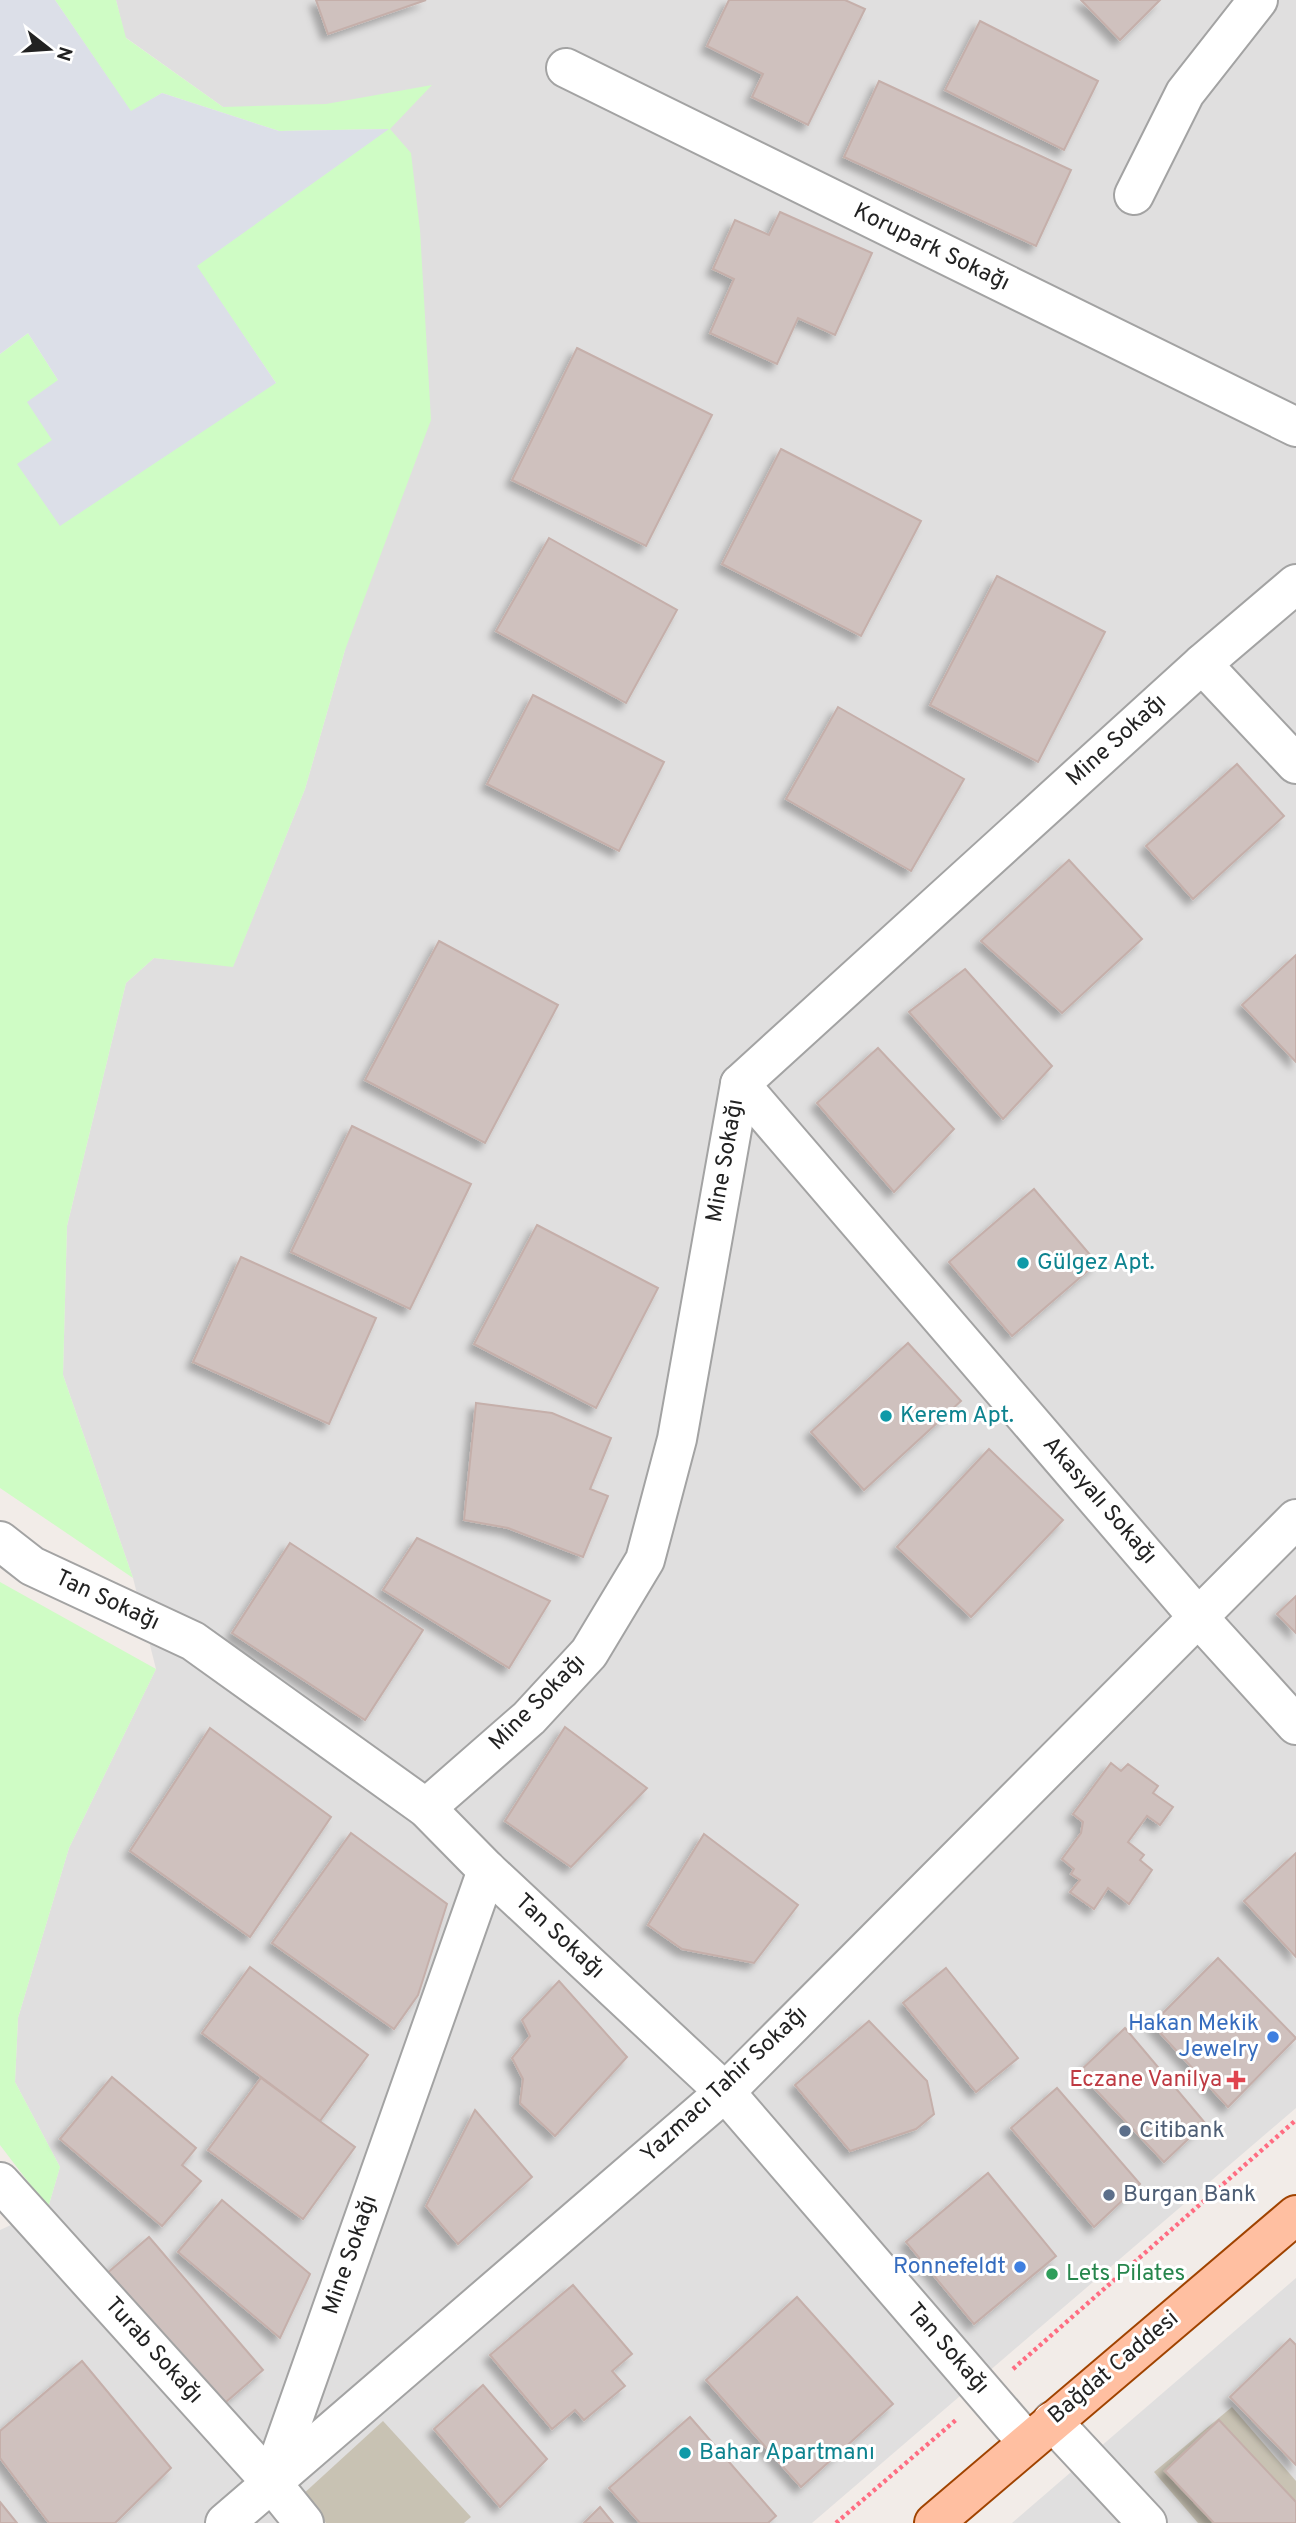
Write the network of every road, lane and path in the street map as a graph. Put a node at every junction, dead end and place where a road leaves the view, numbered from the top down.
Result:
1 (1258, 0) edge
2 (566, 68) dead end
3 (1134, 195) dead end
4 (1296, 427) edge
5 (1296, 584) edge
6 (1202, 664) junction
7 (1296, 764) edge
8 (740, 1084) junction
9 (1296, 1519) edge
10 (0, 1541) edge
11 (1198, 1617) junction
12 (1296, 1725) edge
13 (426, 1808) junction
14 (487, 1870) junction
15 (725, 2092) junction
16 (1296, 2120) edge
17 (0, 2182) edge
18 (1296, 2215) edge
19 (985, 2394) junction
20 (1039, 2431) junction
21 (271, 2482) junction
22 (225, 2523) edge
23 (304, 2523) edge
24 (836, 2523) edge
25 (934, 2523) edge
26 (1147, 2523) edge

1 - 3 street
2 - 4 street, Korupark Sokağı
5 - 6 street, Mine Sokağı
6 - 7 street
6 - 8 street, Mine Sokağı
8 - 11 street, Akasyalı Sokağı
8 - 13 street, Mine Sokağı
9 - 11 street, Yazmacı Tahir Sokağı
10 - 13 street, Tan Sokağı
11 - 12 street, Akasyalı Sokağı
11 - 15 street, Yazmacı Tahir Sokağı
13 - 14 street, Tan Sokağı
14 - 15 street, Tan Sokağı
14 - 21 street, Mine Sokağı
15 - 19 street, Tan Sokağı
15 - 21 street, Yazmacı Tahir Sokağı
16 - 19 path
17 - 21 street, Turab Sokağı
18 - 20 main road, Bağdat Caddesi
19 - 20 street, Tan Sokağı
19 - 24 path
20 - 25 main road, Bağdat Caddesi
20 - 26 street, Tan Sokağı
21 - 22 street, Yazmacı Tahir Sokağı
21 - 23 street, Turab Sokağı

